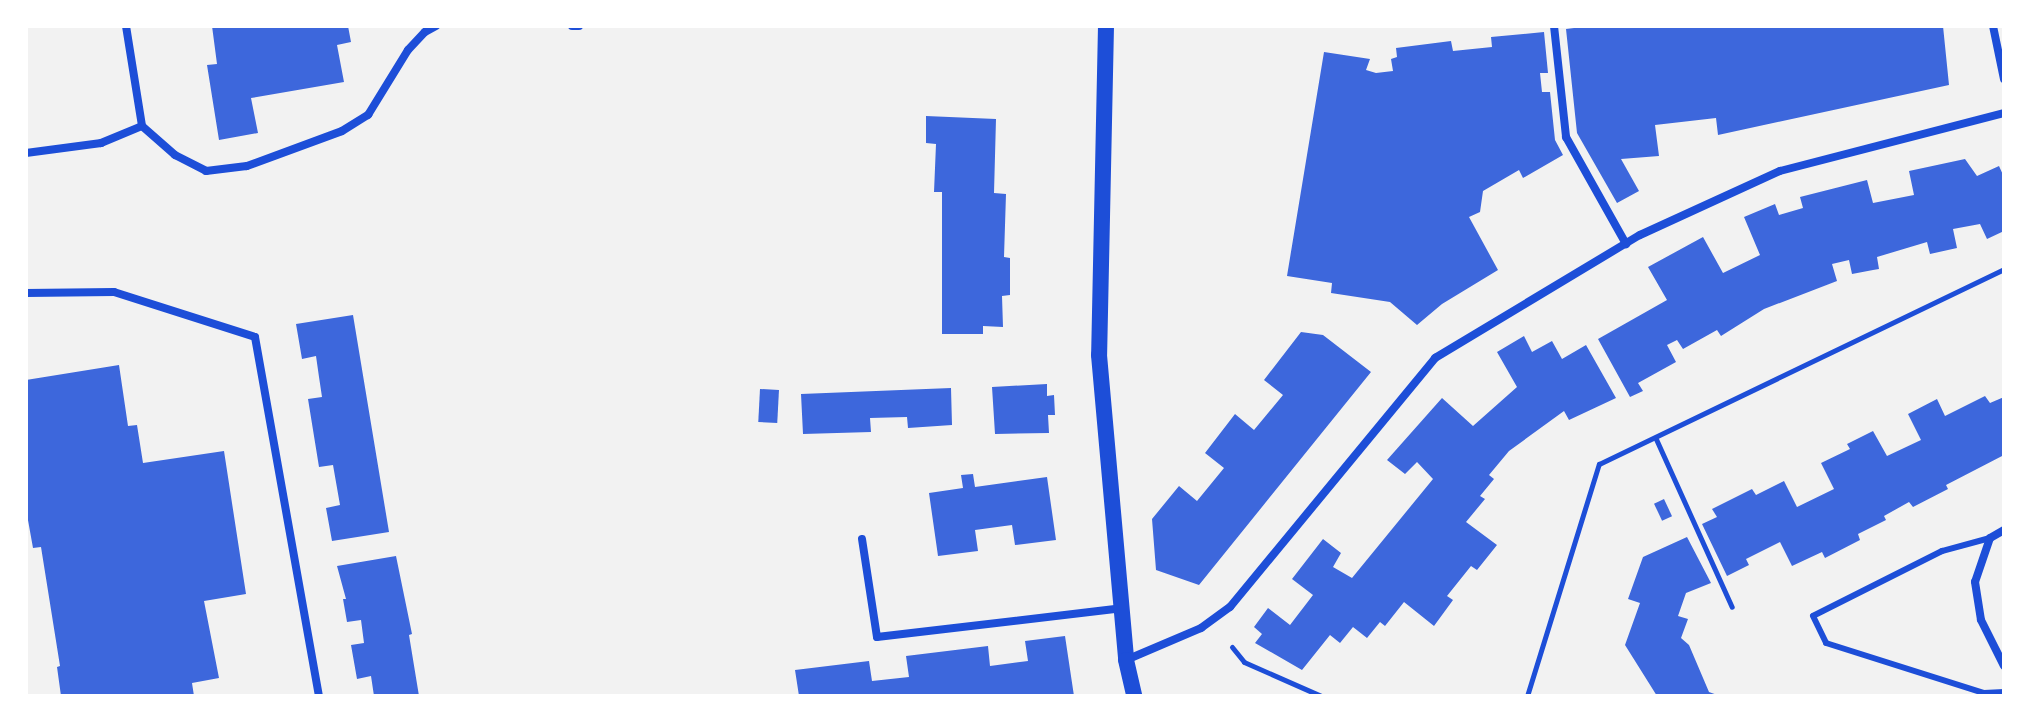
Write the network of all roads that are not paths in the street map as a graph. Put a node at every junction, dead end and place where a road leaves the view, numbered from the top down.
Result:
1 (126, 26) edge
2 (436, 26) edge
3 (1106, 26) edge
4 (1554, 26) edge
5 (1993, 26) edge
6 (2004, 79) edge
7 (2004, 113) edge
8 (142, 126) junction
9 (26, 153) edge
10 (1626, 244) junction
11 (26, 293) edge
12 (2004, 530) edge
13 (1990, 538) junction
14 (862, 539) dead end
15 (1124, 608) junction
16 (1126, 660) junction
17 (2004, 666) edge
18 (2004, 692) edge
19 (319, 696) edge
20 (1134, 696) edge

1 - 8 street
2 - 8 street
3 - 15 main road
4 - 10 street
5 - 6 street
7 - 10 street
8 - 9 street
10 - 16 street
11 - 19 street
12 - 13 street
13 - 17 street
13 - 18 lane
14 - 15 street
15 - 16 main road
16 - 20 main road

